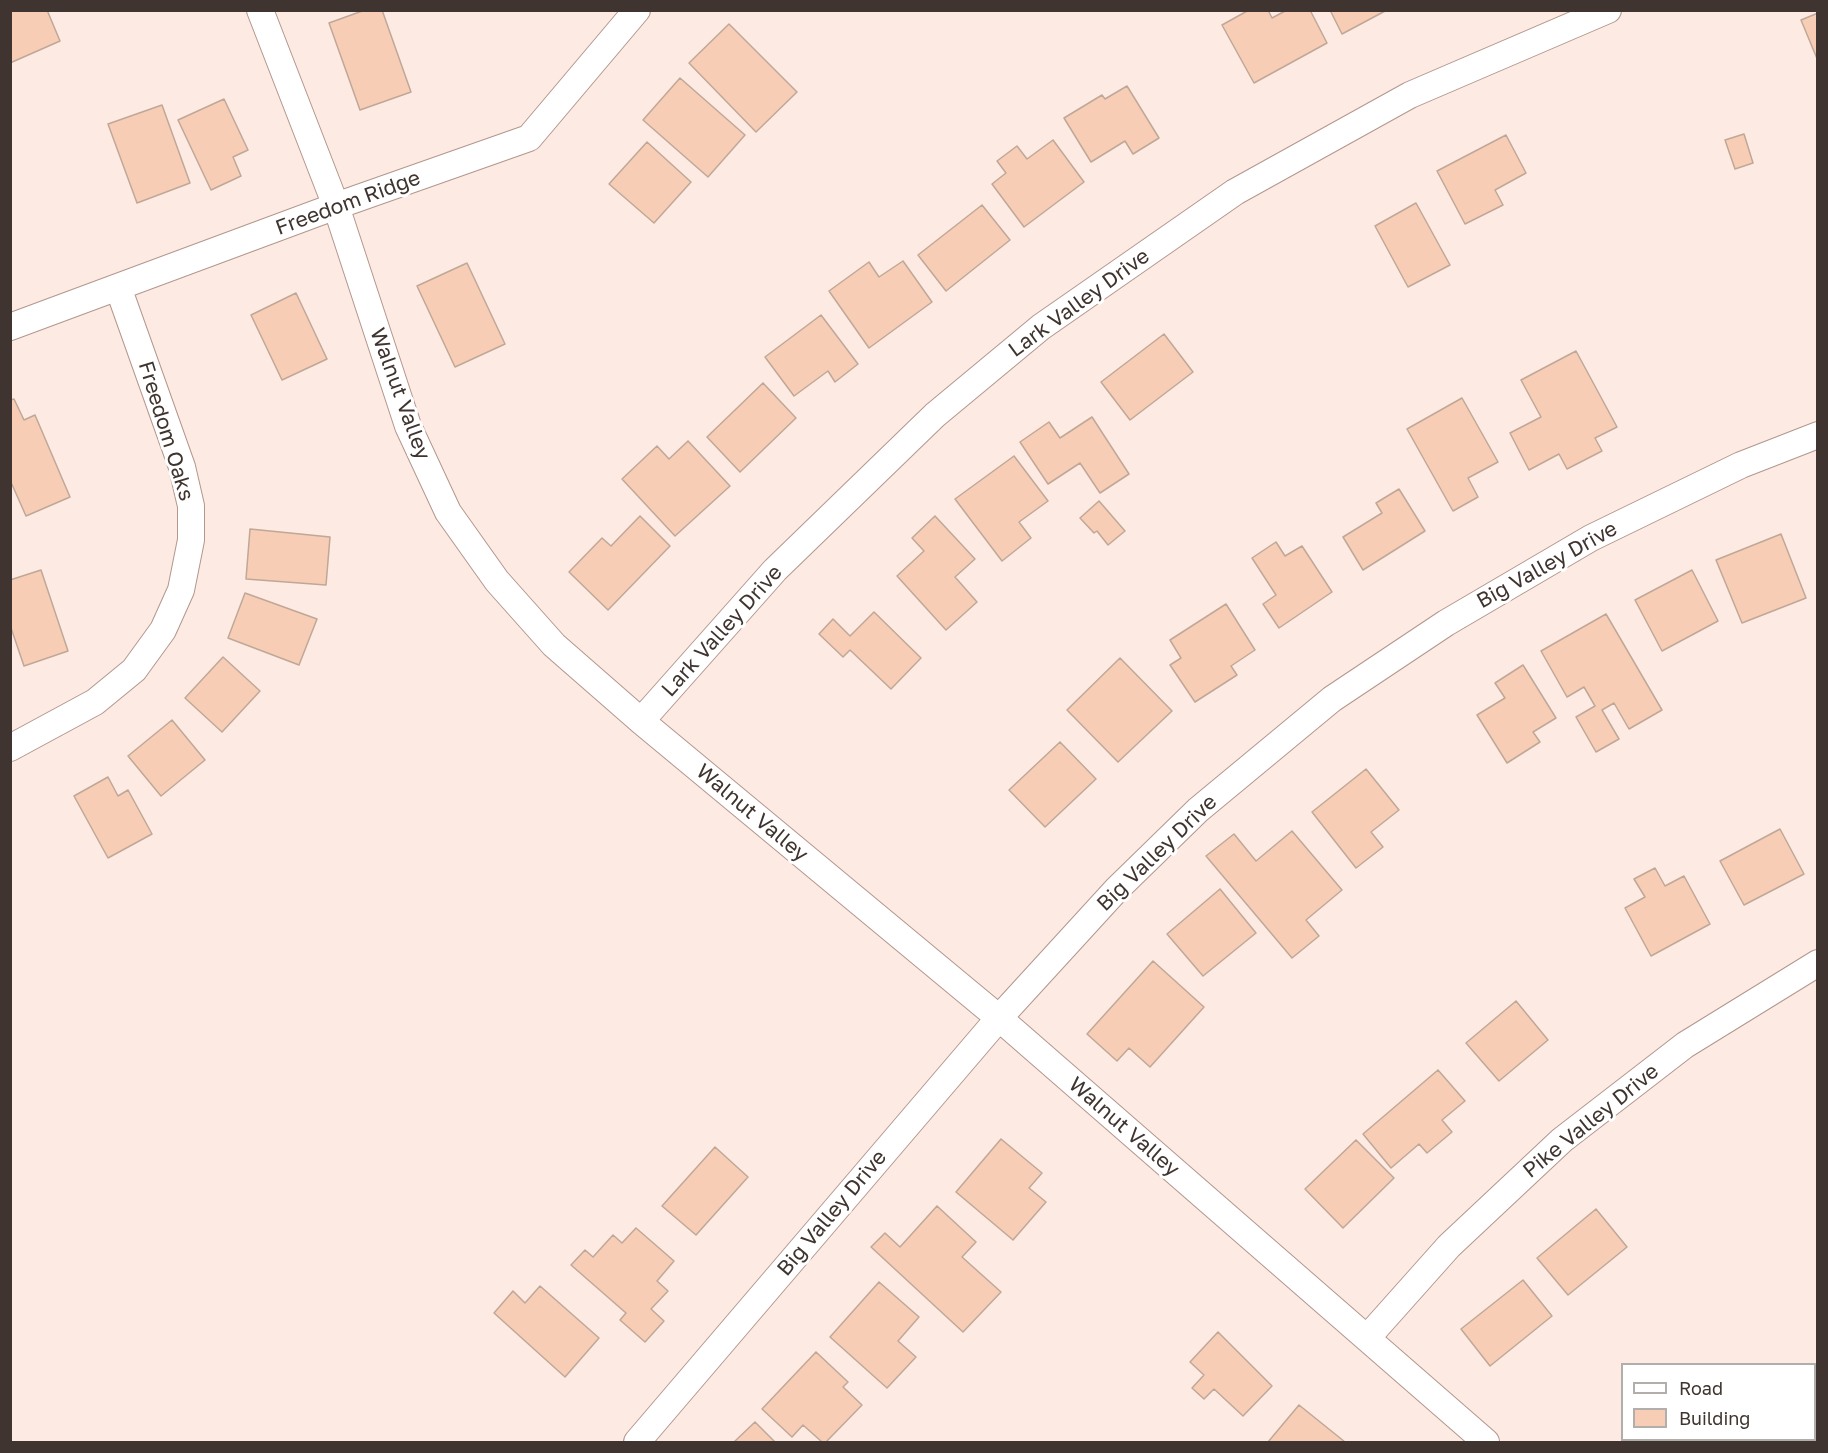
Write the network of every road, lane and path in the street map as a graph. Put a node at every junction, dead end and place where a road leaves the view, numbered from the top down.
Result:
1 (260, 10) edge
2 (637, 10) edge
3 (1608, 10) edge
4 (336, 206) junction
5 (118, 287) junction
6 (10, 327) edge
7 (1818, 435) edge
8 (641, 721) junction
9 (10, 748) edge
10 (1818, 963) edge
11 (999, 1018) junction
12 (1367, 1338) junction
13 (637, 1443) edge
14 (1486, 1443) edge

1 - 4 street, Walnut Valley
2 - 4 street, Freedom Ridge
3 - 8 street, Lark Valley Drive
4 - 5 street, Freedom Ridge
4 - 8 street, Walnut Valley
5 - 6 street, Freedom Ridge
5 - 9 street, Freedom Oaks
7 - 11 street, Big Valley Drive
8 - 11 street, Walnut Valley
10 - 12 street, Pike Valley Drive
11 - 12 street, Walnut Valley
11 - 13 street, Big Valley Drive
12 - 14 street, Walnut Valley

